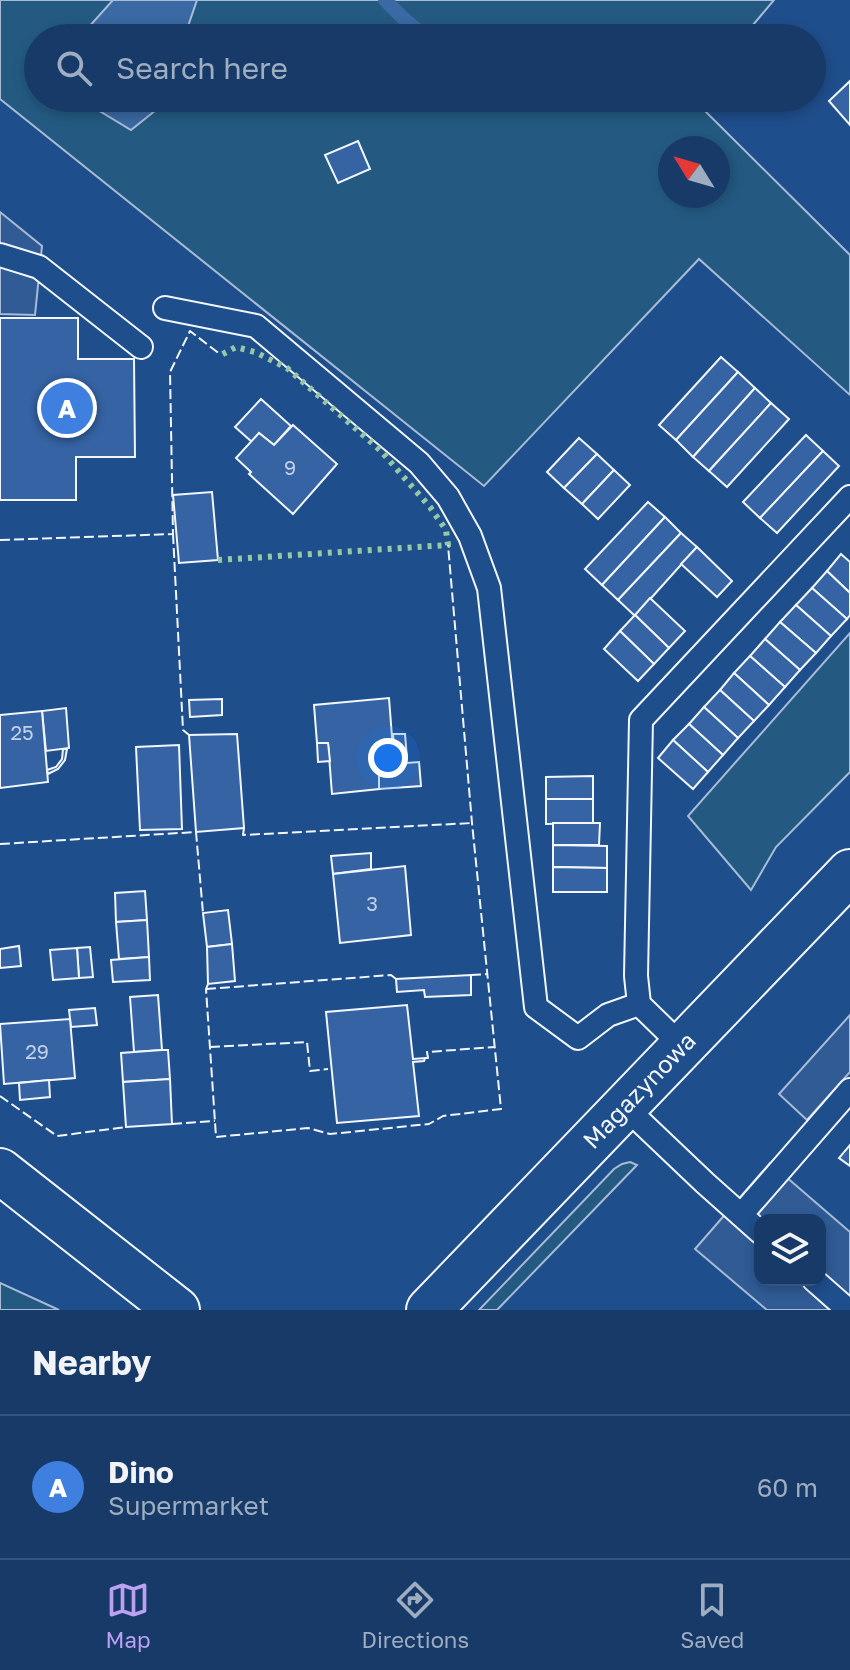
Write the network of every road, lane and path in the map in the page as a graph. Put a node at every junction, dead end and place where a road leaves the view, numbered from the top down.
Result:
1 (0, 255) edge
2 (165, 308) dead end
3 (141, 347) dead end
4 (850, 497) edge
5 (850, 872) edge
6 (639, 1004) junction
7 (683, 1047) junction
8 (850, 1090) edge
9 (624, 1106) junction
10 (0, 1171) edge
11 (741, 1215) junction
12 (754, 1227) edge
13 (821, 1286) edge
14 (177, 1310) edge
15 (429, 1310) edge
16 (848, 1310) edge

1 - 3 lane
2 - 6 lane
4 - 6 lane
5 - 7 street, Magazynowa
6 - 7 lane
7 - 9 street, Magazynowa
8 - 11 lane
9 - 11 lane
9 - 15 street, Magazynowa
10 - 14 street
11 - 12 lane
13 - 16 lane

